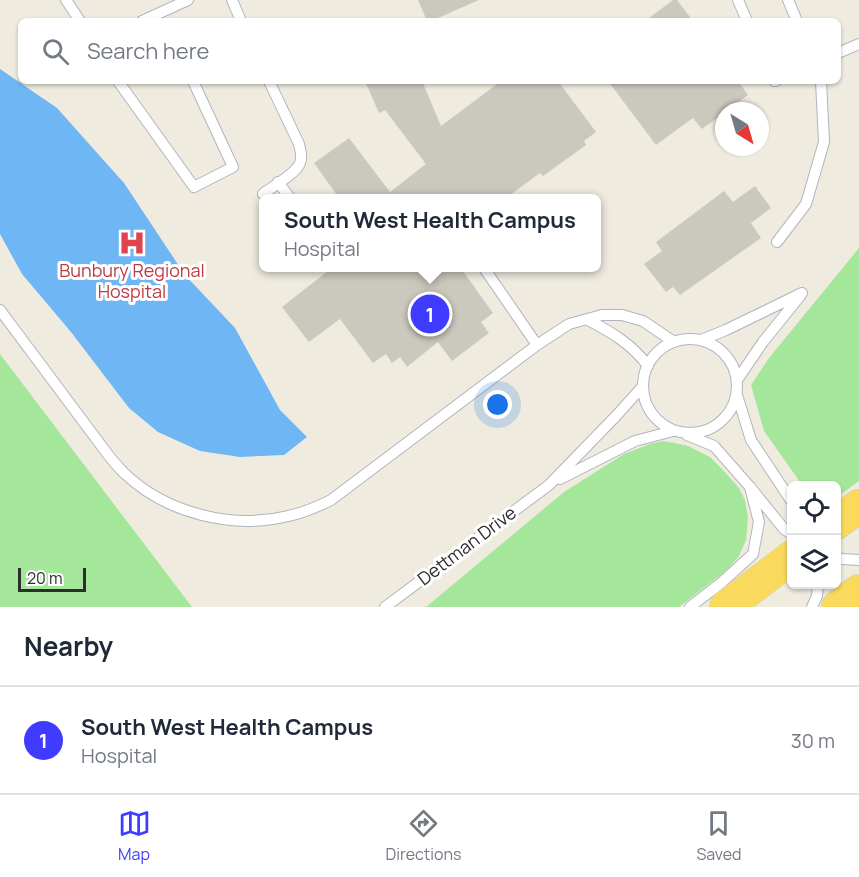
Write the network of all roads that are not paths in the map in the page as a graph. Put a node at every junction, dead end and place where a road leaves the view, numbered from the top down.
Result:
1 (66, 0) edge
2 (188, 0) edge
3 (232, 0) edge
4 (738, 0) edge
5 (789, 0) edge
6 (78, 18) edge
7 (149, 18) edge
8 (241, 18) edge
9 (746, 18) edge
10 (796, 18) edge
11 (859, 44) edge
12 (841, 52) edge
13 (122, 84) edge
14 (194, 84) edge
15 (270, 84) edge
16 (821, 84) edge
17 (278, 182) junction
18 (263, 194) dead end
19 (287, 194) edge
20 (777, 242) dead end
21 (486, 272) edge
22 (0, 310) edge
23 (588, 320) junction
24 (701, 340) junction
25 (674, 342) junction
26 (537, 345) junction
27 (648, 366) junction
28 (737, 380) junction
29 (643, 386) junction
30 (737, 395) junction
31 (673, 431) junction
32 (684, 434) junction
33 (549, 485) junction
34 (750, 487) junction
35 (787, 494) edge
36 (859, 506) edge
37 (841, 520) edge
38 (787, 531) edge
39 (841, 558) edge
40 (859, 560) edge
41 (787, 561) edge
42 (818, 589) edge
43 (859, 591) edge
44 (385, 607) edge
45 (690, 607) edge
46 (726, 607) edge
47 (812, 607) edge
48 (838, 607) edge

1 - 6 lane
2 - 7 lane
3 - 8 lane
4 - 9 lane
5 - 10 lane
11 - 12 lane
13 - 14 lane
15 - 17 lane
16 - 20 lane
17 - 18 lane
17 - 19 lane
21 - 26 lane
22 - 26 lane
23 - 25 lane
23 - 26 lane
23 - 27 lane
24 - 25 lane
24 - 28 lane
24 - 28 lane
25 - 27 lane
27 - 29 lane
28 - 30 lane
29 - 31 lane
29 - 33 lane, Dettman Drive
30 - 32 lane
30 - 35 lane
31 - 32 lane
31 - 33 lane, Dettman Drive
32 - 34 lane
33 - 44 lane, Dettman Drive
34 - 38 lane
34 - 45 lane
36 - 37 highway
39 - 40 lane
41 - 46 highway
42 - 47 lane
43 - 48 highway

